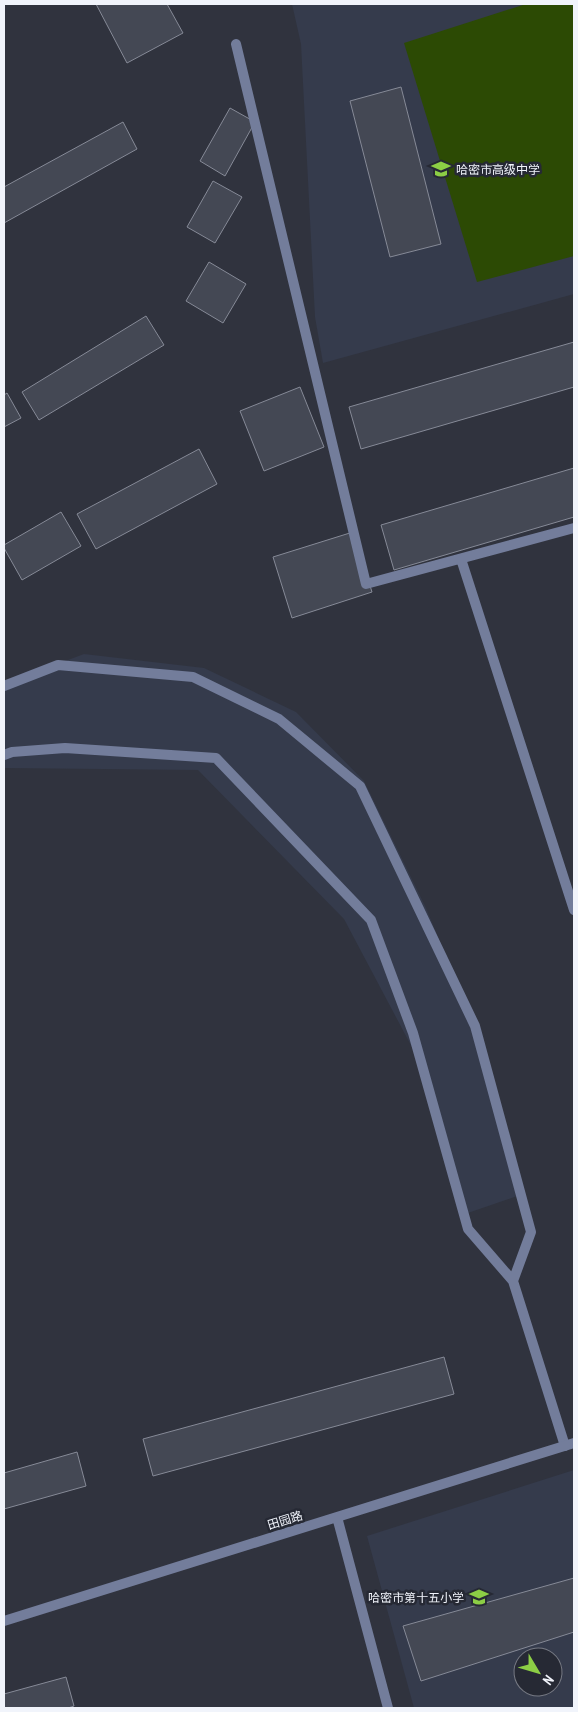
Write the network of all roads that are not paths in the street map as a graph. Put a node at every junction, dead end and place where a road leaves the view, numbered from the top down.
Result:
1 (236, 44) dead end
2 (574, 528) edge
3 (461, 559) junction
4 (4, 686) edge
5 (4, 755) edge
6 (574, 910) edge
7 (513, 1281) junction
8 (570, 1444) edge
9 (337, 1517) junction
10 (4, 1621) edge
11 (388, 1708) edge

1 - 3 street
2 - 3 street
3 - 6 street
4 - 7 street
5 - 7 street
7 - 8 street
8 - 9 street, 田园路
9 - 10 street, 田园路
9 - 11 street

